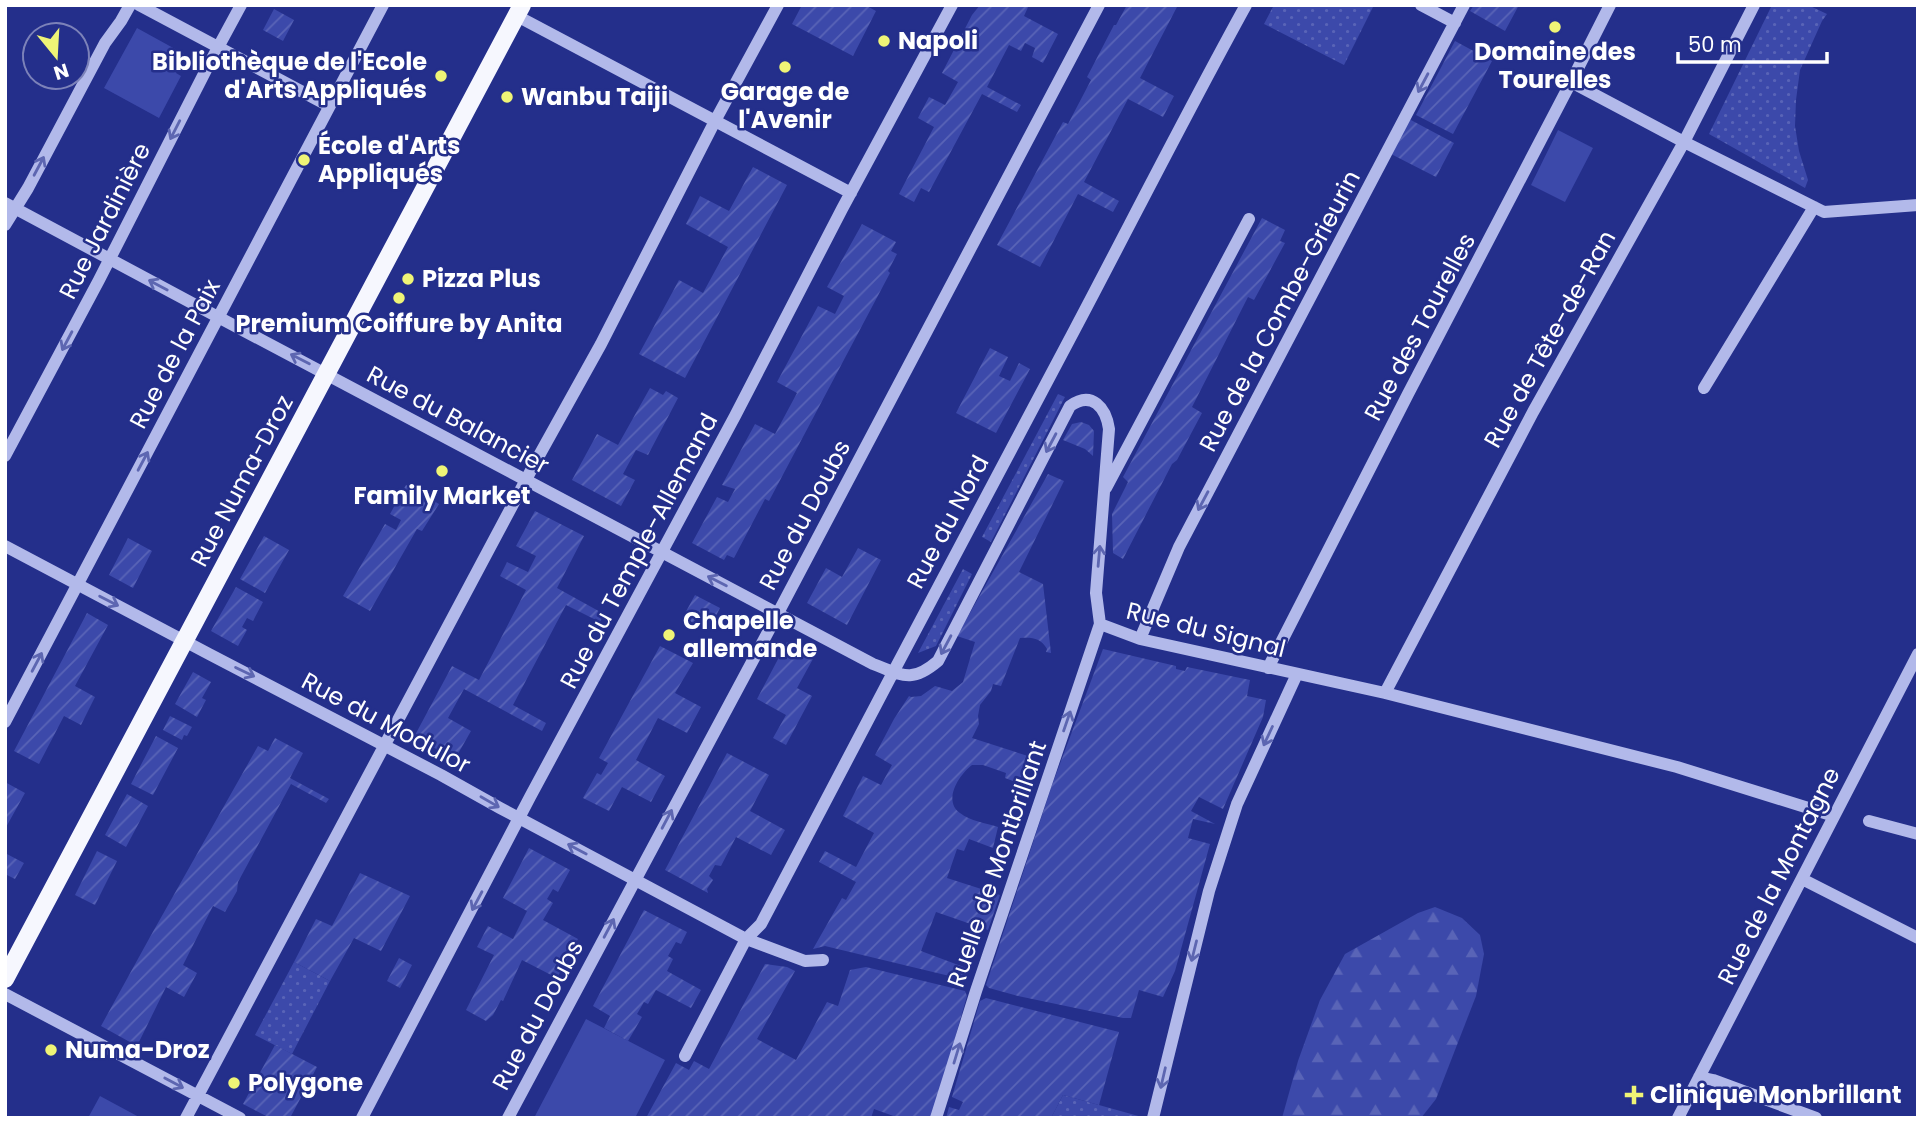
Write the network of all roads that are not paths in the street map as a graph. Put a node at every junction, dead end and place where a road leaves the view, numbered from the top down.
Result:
1 (130, 5) edge
2 (139, 5) edge
3 (241, 5) edge
4 (383, 5) edge
5 (778, 5) edge
6 (952, 5) edge
7 (1099, 5) edge
8 (1246, 5) edge
9 (1421, 5) edge
10 (1464, 5) edge
11 (1610, 5) edge
12 (1754, 5) edge
13 (519, 9) edge
14 (1455, 23) junction
15 (218, 46) junction
16 (1571, 82) junction
17 (330, 106) junction
18 (715, 121) junction
19 (1684, 142) junction
20 (851, 193) junction
21 (10, 205) edge
22 (1918, 205) edge
23 (1814, 207) junction
24 (1249, 219) dead end
25 (5, 226) edge
26 (109, 258) junction
27 (218, 317) junction
28 (326, 373) junction
29 (1704, 388) dead end
30 (5, 456) edge
31 (526, 480) junction
32 (1104, 493) junction
33 (5, 546) edge
34 (662, 552) junction
35 (79, 585) junction
36 (778, 613) junction
37 (1100, 624) junction
38 (1140, 639) junction
39 (185, 641) junction
40 (1918, 654) edge
41 (1268, 668) junction
42 (892, 671) junction
43 (1297, 674) junction
44 (1385, 693) junction
45 (5, 722) edge
46 (385, 745) junction
47 (1834, 816) junction
48 (520, 818) junction
49 (1869, 821) dead end
50 (1918, 834) edge
51 (1802, 878) junction
52 (635, 879) junction
53 (1918, 938) edge
54 (746, 940) junction
55 (823, 960) dead end
56 (5, 979) edge
57 (5, 994) edge
58 (685, 1056) dead end
59 (1699, 1076) junction
60 (197, 1096) junction
61 (186, 1118) edge
62 (240, 1118) edge
63 (362, 1118) edge
64 (508, 1118) edge
65 (936, 1118) edge
66 (1153, 1118) edge
67 (1678, 1118) edge
68 (1816, 1118) edge

21 -> 1 street
2 - 15 street
3 - 15 street, Rue Jardinière
4 - 17 street, Rue de la Paix
5 - 18 street
6 - 20 street, Rue du Temple-Allemand
7 - 36 street, Rue du Doubs
8 - 42 street, Rue du Nord
9 - 14 street
10 - 14 street, Rue de la Combe-Grieurin
11 - 16 street, Rue des Tourelles
12 - 19 street, Rue de Tête-de-Ran
13 - 18 street
13 - 28 main road, Rue Numa-Droz
14 -> 38 street, Rue de la Combe-Grieurin
15 - 17 street
15 -> 26 street, Rue Jardinière
16 - 19 street
16 - 41 street, Rue des Tourelles
17 - 27 street, Rue de la Paix
18 - 20 street
18 - 31 street
19 - 23 street
19 - 44 street, Rue de Tête-de-Ran
20 - 34 street, Rue du Temple-Allemand
21 - 25 street
21 - 26 street, Rue du Balancier
22 - 23 street
23 - 29 street
24 - 32 street
27 -> 26 street, Rue du Balancier
26 -> 30 street, Rue Jardinière
28 -> 27 street, Rue du Balancier
35 -> 27 street, Rue de la Paix
28 - 31 street, Rue du Balancier
28 - 39 main road, Rue Numa-Droz
31 - 34 street, Rue du Balancier
31 - 46 street
37 -> 32 street, Rue du Signal
32 -> 42 street, Rue du Signal
33 - 35 street, Rue du Modulor
36 -> 34 street, Rue du Balancier
34 - 48 street, Rue du Temple-Allemand
35 -> 39 street, Rue du Modulor
45 -> 35 street, Rue de la Paix
36 - 42 street, Rue du Balancier
52 -> 36 street, Rue du Doubs
37 - 38 street, Rue du Signal
65 -> 37 street, Ruelle de Montbrillant
38 - 41 street, Rue du Signal
39 -> 46 street, Rue du Modulor
39 - 56 main road, Rue Numa-Droz
40 - 47 street, Rue de la Montagne
41 - 43 street, Rue du Signal
42 - 54 street, Rue du Nord
43 - 44 street, Rue du Signal
43 -> 66 street
44 - 47 street, Rue du Signal
46 -> 48 street, Rue du Modulor
46 - 60 street
47 - 51 street, Rue de la Montagne
52 -> 48 street, Rue du Modulor
48 -> 63 street, Rue du Temple-Allemand
49 - 50 street
51 - 53 street
51 - 59 street, Rue de la Montagne
52 - 54 street, Rue du Modulor
64 -> 52 street, Rue du Doubs
54 - 55 street, Rue du Modulor
54 - 58 street, Rue du Nord
57 -> 60 street
59 - 67 street, Rue de la Montagne
59 - 68 street
60 - 61 street
60 - 62 street

